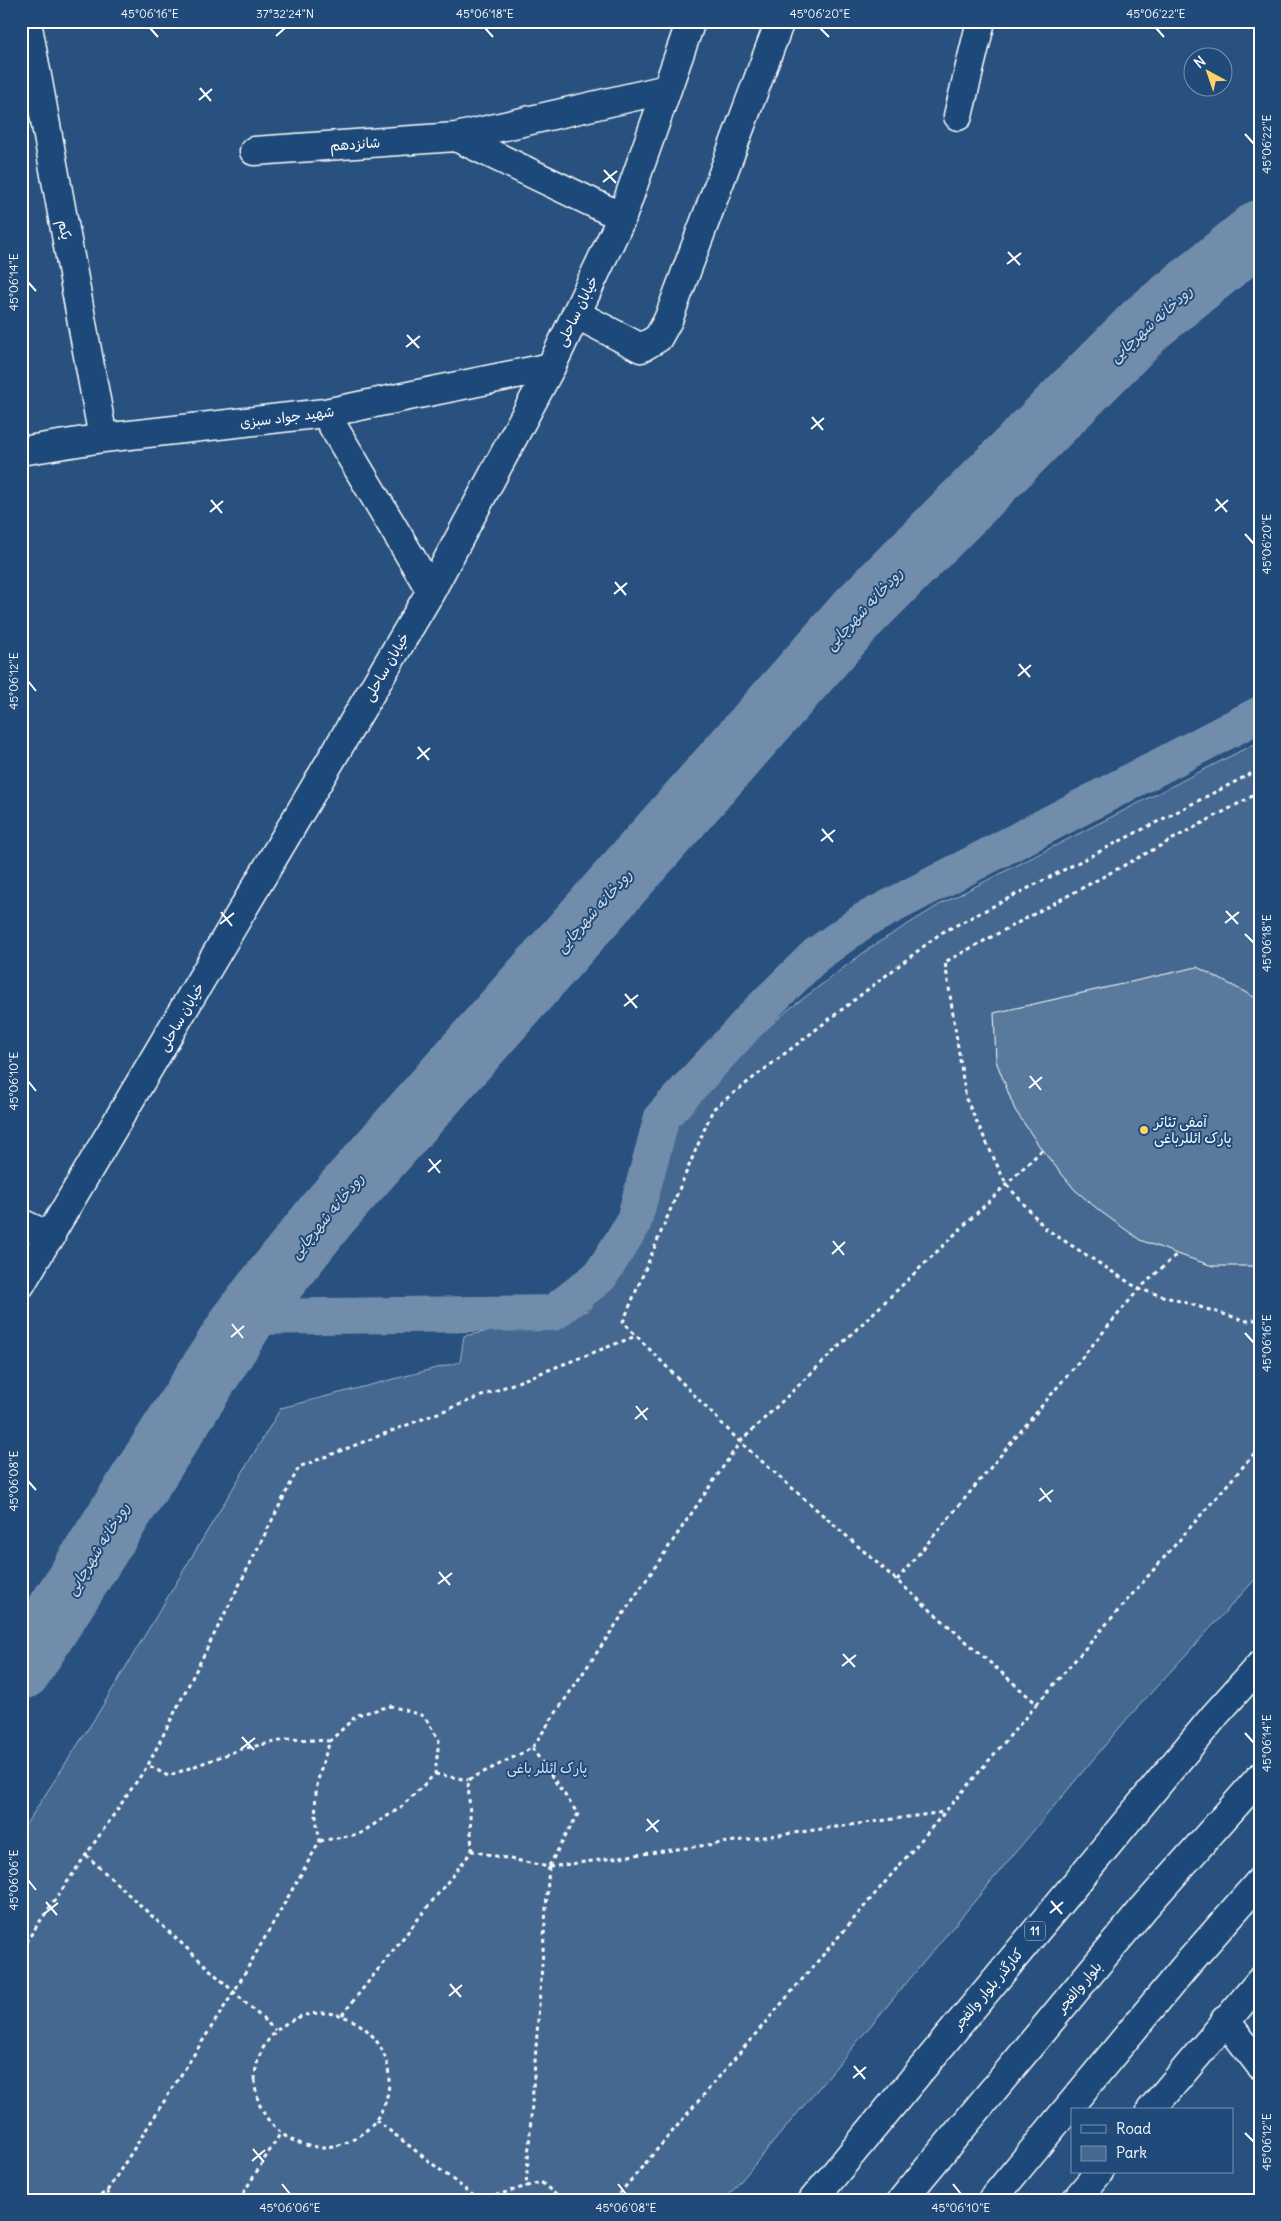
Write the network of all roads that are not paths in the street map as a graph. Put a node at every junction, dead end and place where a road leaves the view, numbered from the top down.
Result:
1 (28, 21) edge
2 (691, 21) edge
3 (780, 21) edge
4 (981, 21) edge
5 (667, 89) junction
6 (958, 116) dead end
7 (456, 137) junction
8 (254, 152) dead end
9 (622, 217) junction
10 (576, 314) junction
11 (550, 367) junction
12 (325, 413) junction
13 (103, 438) junction
14 (21, 451) edge
15 (431, 591) junction
16 (21, 1223) edge
17 (51, 1237) junction
18 (21, 1284) edge
19 (1260, 1665) edge
20 (1260, 1777) edge
21 (1260, 1882) edge
22 (1260, 1981) edge
23 (1225, 2020) junction
24 (1260, 2065) edge
25 (1153, 2108) edge
26 (1097, 2174) edge
27 (813, 2200) edge
28 (902, 2200) edge
29 (992, 2200) edge
30 (1076, 2200) edge

1 - 13 main road, یکم
2 - 5 main road, خیابان ساحلی
3 - 10 main road
4 - 6 main road
5 - 7 main road, شانزدهم
5 - 9 main road, خیابان ساحلی
7 - 8 main road, شانزدهم
7 - 9 main road
9 - 10 main road, خیابان ساحلی
10 - 11 main road, خیابان ساحلی
11 - 12 main road, شهید جواد سبزی
11 - 15 main road, خیابان ساحلی
12 - 13 main road, شهید جواد سبزی
12 - 15 main road
13 - 14 main road, شهید جواد سبزی
15 - 17 main road, خیابان ساحلی
16 - 17 main road
17 - 18 main road, خیابان ساحلی
19 - 27 main road, کنارگذر بلوار والفجر / 11
20 - 28 main road, بلوار والفجر
21 - 29 main road
22 - 23 main road
23 - 24 main road
23 - 25 main road
26 - 30 main road

